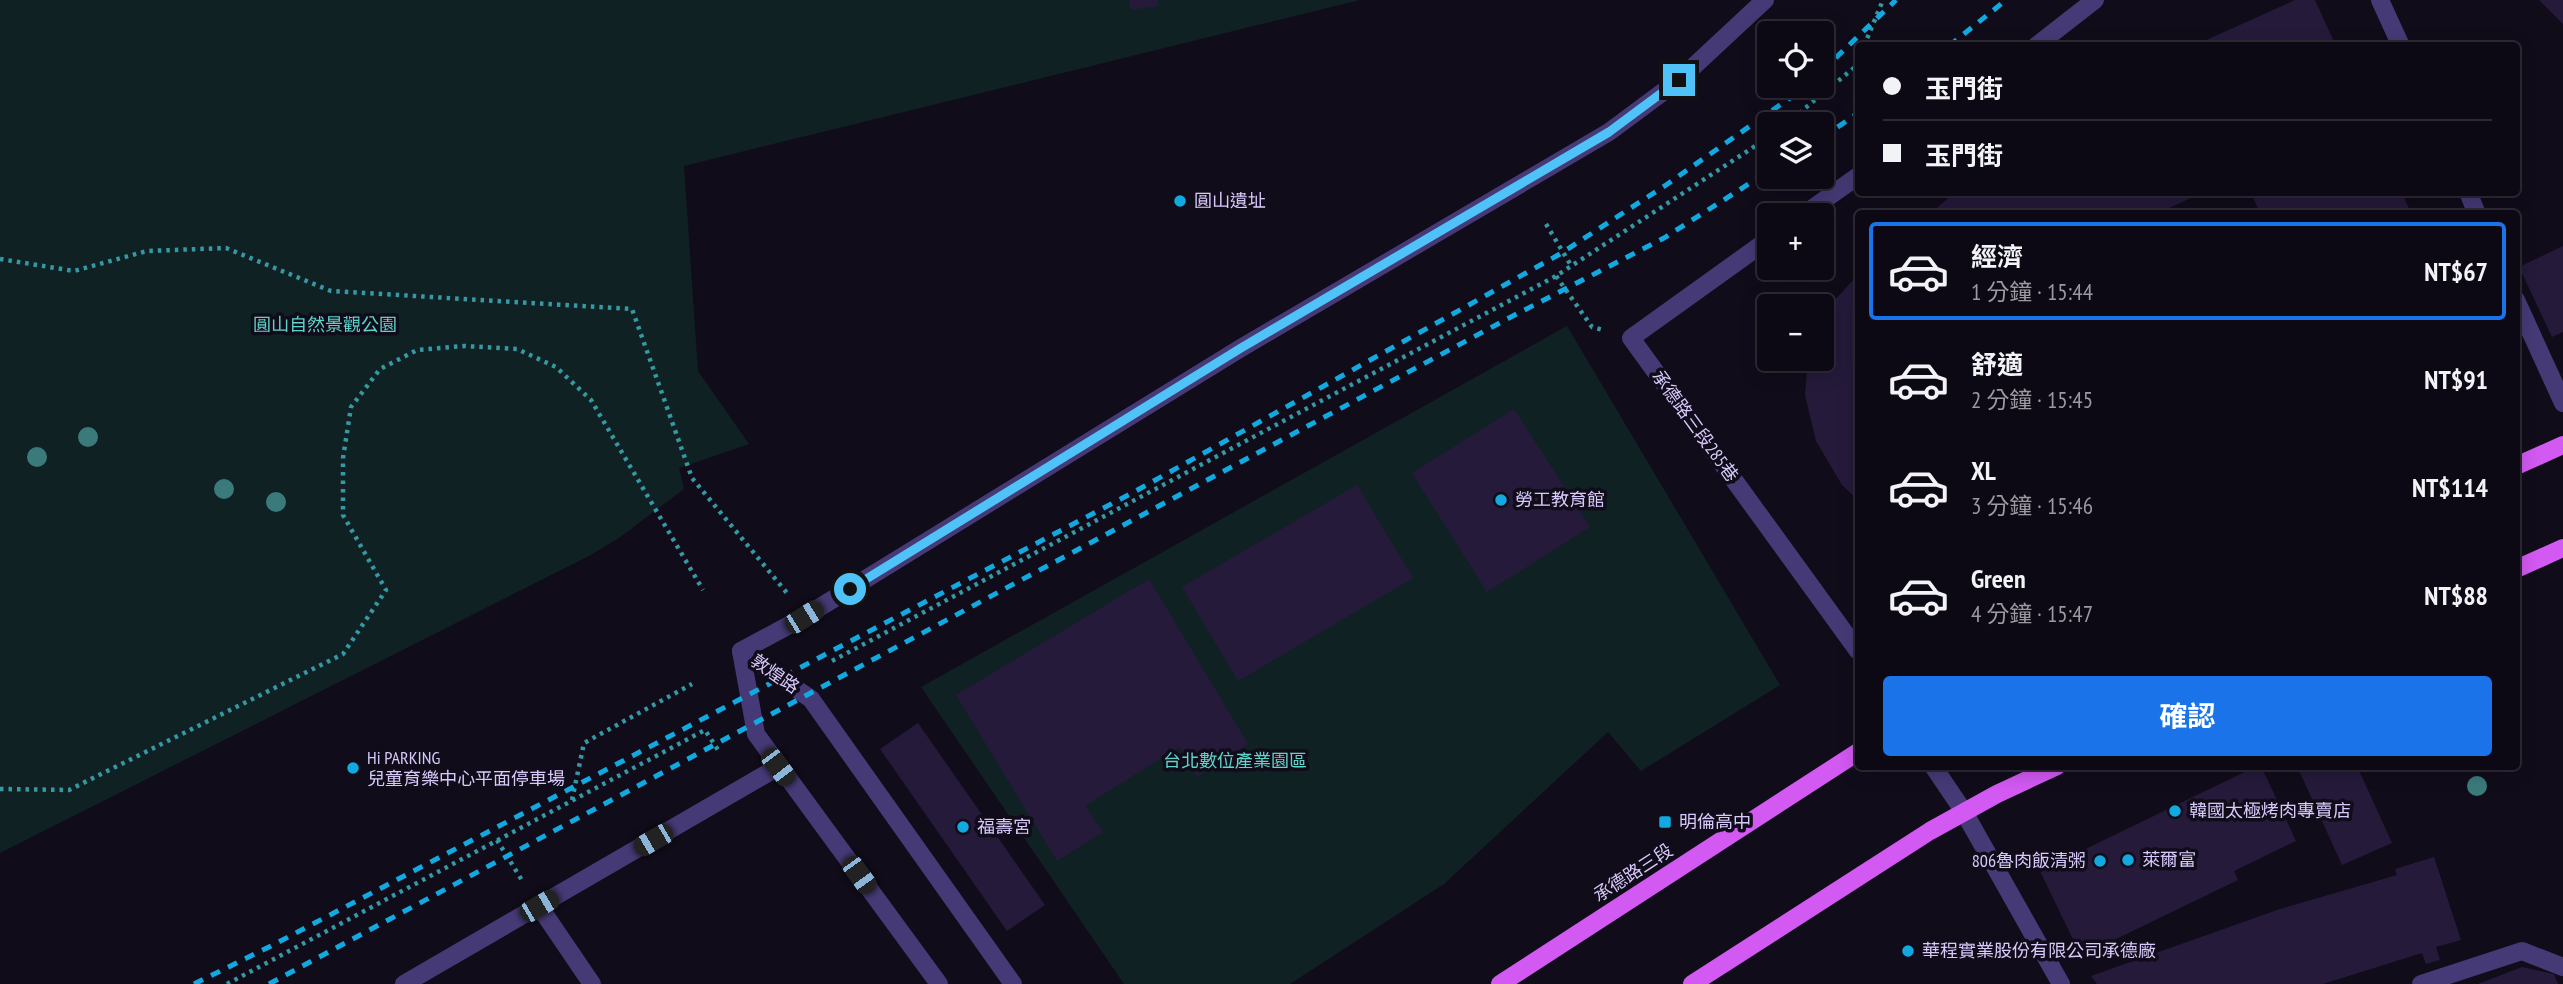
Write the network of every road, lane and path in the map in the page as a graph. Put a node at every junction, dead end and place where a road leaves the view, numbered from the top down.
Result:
1 (1765, 0) edge
2 (1883, 0) edge
3 (2095, 0) edge
4 (2380, 0) edge
5 (1866, 42) edge
6 (2041, 42) edge
7 (2399, 42) edge
8 (1855, 67) edge
9 (1801, 112) edge
10 (1757, 145) edge
11 (1855, 178) edge
12 (1820, 203) edge
13 (1545, 223) dead end
14 (1757, 248) edge
15 (0, 259) edge
16 (1572, 267) junction
17 (1556, 276) junction
18 (2520, 309) edge
19 (1631, 338) junction
20 (2563, 403) edge
21 (2563, 445) edge
22 (2520, 464) edge
23 (2563, 548) edge
24 (2520, 567) edge
25 (703, 590) dead end
26 (787, 594) dead end
27 (1855, 646) edge
28 (741, 650) junction
29 (832, 661) dead end
30 (692, 684) dead end
31 (720, 753) dead end
32 (1855, 754) edge
33 (778, 767) junction
34 (1936, 770) edge
35 (2049, 770) edge
36 (0, 789) edge
37 (572, 800) junction
38 (1964, 812) junction
39 (497, 840) junction
40 (539, 906) junction
41 (2563, 967) edge
42 (227, 984) edge
43 (404, 984) edge
44 (592, 984) edge
45 (939, 984) edge
46 (1013, 984) edge
47 (1500, 984) edge
48 (1692, 984) edge
49 (2061, 984) edge
50 (2421, 984) edge

1 - 28 street
2 - 5 path
3 - 6 street
4 - 7 street
8 - 9 path
10 - 16 path
11 - 12 street
13 - 16 path
14 - 19 street
15 - 26 path
16 - 17 path
17 - 19 path
17 - 29 path
18 - 20 street
19 - 27 street, 承德路三段285巷
21 - 22 main road
23 - 24 main road
25 - 36 path
28 - 33 street, 敦煌路
28 - 46 street, 敦煌路
30 - 37 path
31 - 37 path
32 - 47 main road, 承德路三段
33 - 40 street
33 - 45 street, 敦煌路
34 - 38 street
35 - 38 main road
37 - 39 path
38 - 48 main road
38 - 49 street
39 - 40 path
39 - 42 path
40 - 43 street
40 - 44 street
41 - 50 street

